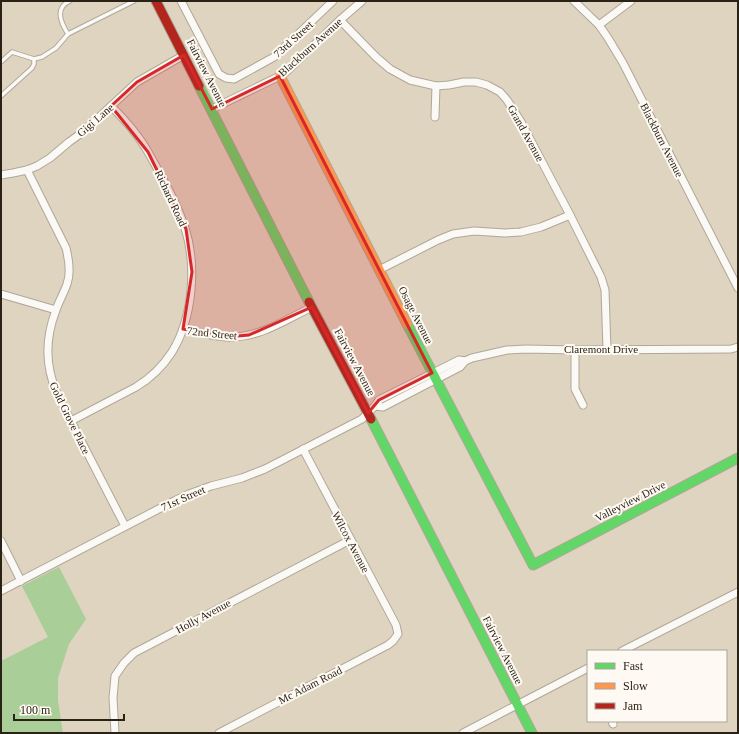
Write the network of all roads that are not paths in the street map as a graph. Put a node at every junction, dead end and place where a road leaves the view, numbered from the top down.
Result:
1 (70, 1) edge
2 (134, 1) edge
3 (156, 1) edge
4 (181, 1) edge
5 (333, 1) edge
6 (362, 1) edge
7 (574, 1) edge
8 (631, 1) edge
9 (340, 20) junction
10 (599, 25) junction
11 (68, 34) junction
12 (184, 55) junction
13 (34, 59) junction
14 (1, 62) edge
15 (280, 76) junction
16 (436, 86) junction
17 (1, 96) edge
18 (111, 106) junction
19 (212, 109) junction
20 (435, 117) dead end
21 (27, 170) junction
22 (1, 175) edge
23 (570, 215) junction
24 (379, 270) junction
25 (738, 288) edge
26 (1, 294) edge
27 (312, 307) junction
28 (56, 310) junction
29 (183, 328) junction
30 (738, 347) edge
31 (607, 349) junction
32 (575, 350) junction
33 (434, 376) junction
34 (583, 405) dead end
35 (368, 413) junction
36 (71, 421) junction
37 (303, 449) junction
38 (738, 458) edge
39 (125, 526) junction
40 (350, 540) junction
41 (1, 541) edge
42 (533, 564) joint
43 (21, 581) junction
44 (1, 591) edge
45 (738, 592) edge
46 (398, 634) joint
47 (624, 650) edge
48 (587, 671) edge
49 (518, 705) junction
50 (115, 733) edge
51 (219, 733) edge
52 (463, 733) edge
53 (532, 733) edge

1 - 11 lane
2 - 11 lane
3 - 12 street, Fairview Avenue
4 - 5 street, 73rd Street
6 - 9 street, Blackburn Avenue
7 - 10 street, Blackburn Avenue
8 - 10 street
9 - 15 street, Blackburn Avenue
9 - 16 street, Grand Avenue
10 - 25 street, Blackburn Avenue
11 - 13 lane
12 - 18 street, Gigi Lane
12 - 19 street, Fairview Avenue
13 - 14 lane
13 - 17 lane
15 - 19 street, Blackburn Avenue
15 - 24 street, Osage Avenue
16 - 20 street
16 - 23 street, Grand Avenue
18 - 21 street, Gigi Lane
18 - 29 street, Richard Road
19 - 27 street, Fairview Avenue
21 - 22 street, Gigi Lane
21 - 28 street, Gold Grove Place
23 - 24 street
23 - 31 street, Grand Avenue
24 - 33 street, Osage Avenue
26 - 28 street
27 - 29 street, 72nd Street
27 - 35 street, Fairview Avenue
28 - 36 street, Gold Grove Place
29 - 36 street, 72nd Street
30 - 31 street, Claremont Drive
31 - 32 street, Claremont Drive
32 - 33 street, Claremont Drive
32 - 34 street
33 - 35 street, Claremont Drive
33 - 42 street, Osage Avenue
35 - 37 street, 71st Street
35 - 49 street, Fairview Avenue
36 - 39 street, Gold Grove Place
37 - 39 street, 71st Street
37 - 40 street, Wilcox Avenue
38 - 42 street, Valleyview Drive
39 - 43 street, 71st Street
40 - 46 street, Wilcox Avenue
40 - 50 street, Holly Avenue
41 - 43 street
43 - 44 street, 71st Street
45 - 47 street
46 - 51 street, Mc Adam Road
48 - 49 street
49 - 52 street
49 - 53 street, Fairview Avenue

